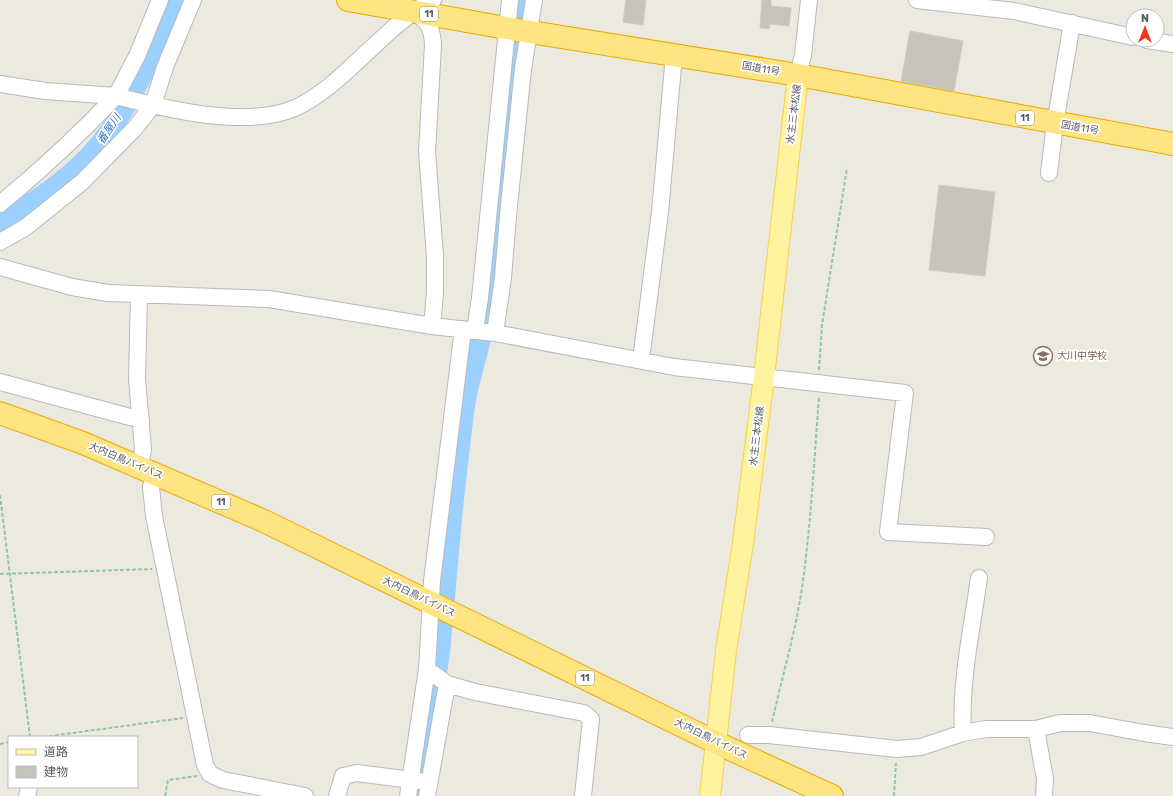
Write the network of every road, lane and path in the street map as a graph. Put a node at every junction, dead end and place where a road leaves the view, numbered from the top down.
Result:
1 (160, 0) edge
2 (193, 0) edge
3 (348, 0) edge
4 (510, 0) edge
5 (534, 0) edge
6 (809, 0) edge
7 (917, 0) edge
8 (428, 3) edge
9 (1072, 23) junction
10 (517, 30) junction
11 (1125, 35) edge
12 (674, 55) junction
13 (798, 75) junction
14 (0, 84) edge
15 (118, 96) junction
16 (150, 104) junction
17 (1055, 124) junction
18 (1173, 144) edge
19 (847, 168) dead end
20 (1049, 173) dead end
21 (0, 204) edge
22 (0, 242) edge
23 (0, 267) edge
24 (139, 295) junction
25 (432, 326) junction
26 (480, 331) junction
27 (641, 360) junction
28 (764, 378) junction
29 (0, 382) edge
30 (820, 383) junction
31 (0, 413) edge
32 (141, 420) junction
33 (148, 470) junction
34 (0, 495) edge
35 (986, 537) dead end
36 (166, 568) junction
37 (0, 574) edge
38 (9, 574) junction
39 (979, 578) dead end
40 (440, 607) junction
41 (428, 671) junction
42 (445, 683) junction
43 (196, 716) junction
44 (1036, 729) junction
45 (963, 733) junction
46 (748, 735) dead end
47 (769, 735) junction
48 (30, 736) edge
49 (50, 736) edge
50 (1173, 737) edge
51 (717, 743) junction
52 (897, 749) junction
53 (210, 774) junction
54 (421, 784) edge
55 (165, 796) edge
56 (305, 796) edge
57 (337, 796) edge
58 (408, 796) edge
59 (583, 796) edge
60 (710, 796) edge
61 (832, 796) edge
62 (894, 796) edge
63 (1044, 796) edge

1 - 15 street
2 - 16 street
3 - 8 highway, 国道11号 / 11
4 - 10 street
5 - 10 street
6 - 13 street
7 - 9 street
8 - 10 highway, 国道11号 / 11
8 - 16 street
8 - 25 street
9 - 11 street
9 - 17 street
10 - 12 highway, 国道11号 / 11
10 - 26 street
10 - 26 street
12 - 13 highway, 国道11号 / 11
12 - 27 street
13 - 17 highway, 国道11号 / 11
13 - 28 main road, 水主三本松線
14 - 15 street
15 - 16 street
15 - 21 street
16 - 22 street
17 - 18 highway, 国道11号 / 11
17 - 20 street
19 - 30 path
23 - 24 street
24 - 25 street
24 - 32 street
25 - 26 street
26 - 27 street
26 - 40 street
27 - 28 street
28 - 30 street
28 - 51 main road, 水主三本松線
29 - 32 street
30 - 35 street
30 - 47 path
31 - 33 highway, 大内白鳥バイパス / 11
32 - 33 street
33 - 36 street
33 - 40 highway, 大内白鳥バイパス / 11
34 - 38 path
36 - 38 path
36 - 43 street
37 - 38 path
38 - 48 path
39 - 45 street
40 - 41 street
40 - 51 highway, 大内白鳥バイパス / 11
41 - 42 street
41 - 54 street
42 - 54 street
42 - 59 street
43 - 49 path
43 - 53 street
44 - 45 street
44 - 50 street
44 - 63 street
45 - 52 street
46 - 47 street
47 - 52 street
51 - 60 main road, 水主三本松線
51 - 61 highway, 大内白鳥バイパス / 11
52 - 62 path
53 - 55 path
53 - 56 street
54 - 57 street
54 - 58 street

